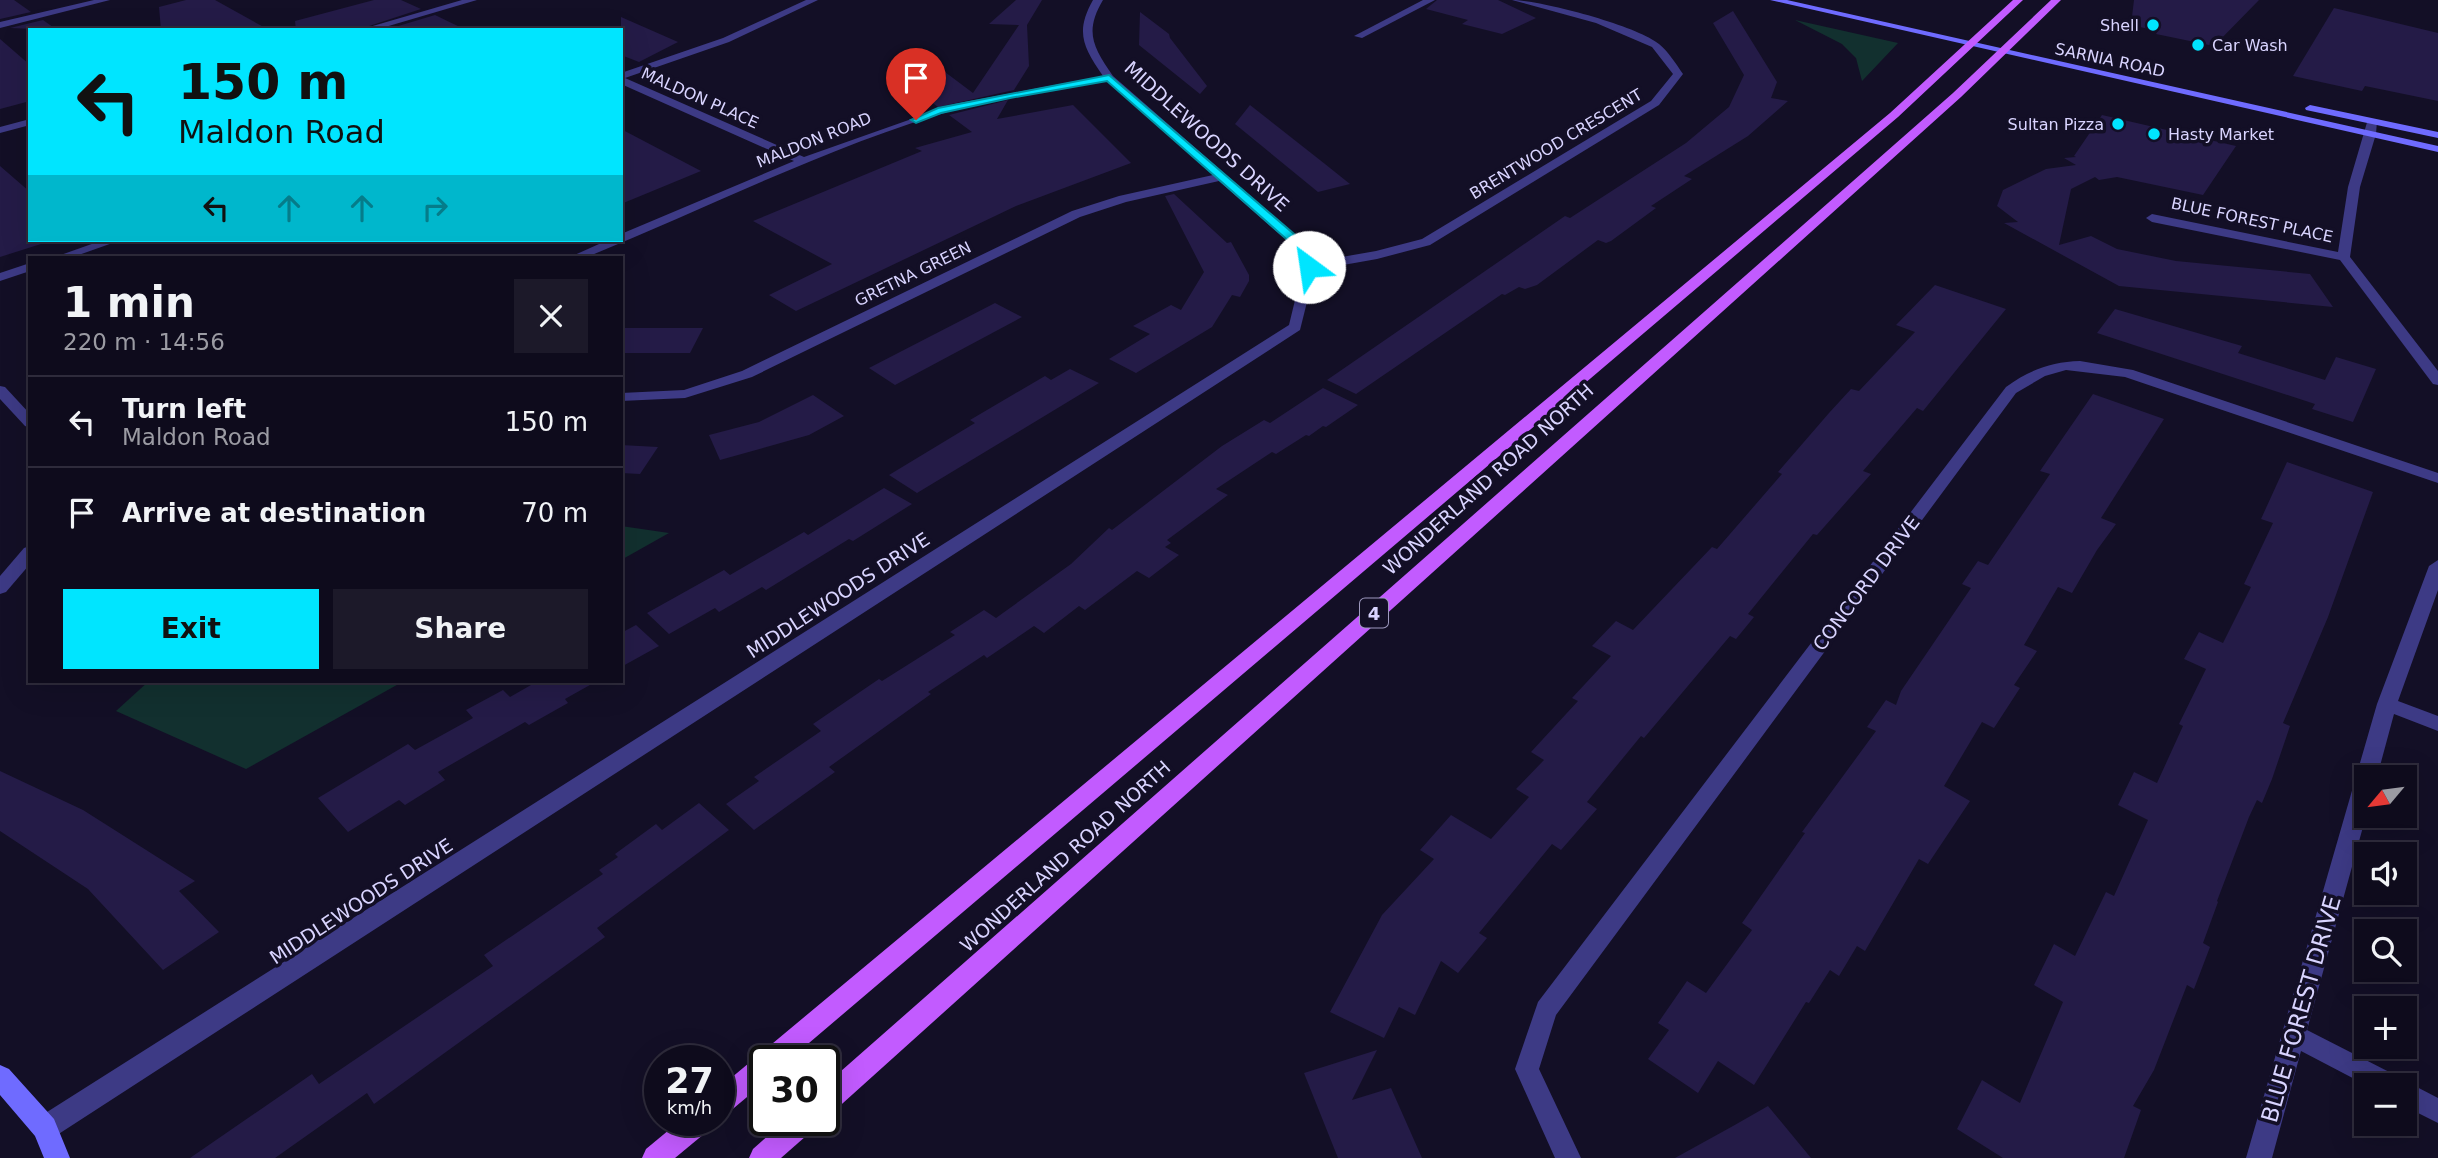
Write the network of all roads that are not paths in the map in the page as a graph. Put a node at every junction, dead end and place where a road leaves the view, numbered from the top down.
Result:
1 (105, 0) edge
2 (472, 0) edge
3 (813, 0) edge
4 (1098, 0) edge
5 (1430, 0) edge
6 (1517, 0) edge
7 (1775, 0) edge
8 (1817, 0) edge
9 (2018, 0) edge
10 (2056, 0) edge
11 (0, 25) edge
12 (371, 28) edge
13 (1359, 36) dead end
14 (1980, 37) junction
15 (1971, 45) junction
16 (2007, 48) junction
17 (623, 77) edge
18 (1109, 78) junction
19 (623, 79) edge
20 (28, 123) edge
21 (2372, 127) junction
22 (0, 130) edge
23 (2438, 135) edge
24 (2438, 149) edge
25 (805, 162) junction
26 (1219, 177) junction
27 (2152, 218) dead end
28 (623, 238) edge
29 (109, 242) edge
30 (613, 242) edge
31 (64, 256) edge
32 (578, 256) edge
33 (2344, 257) junction
34 (1309, 267) junction
35 (28, 268) edge
36 (0, 277) edge
37 (2438, 381) edge
38 (0, 390) edge
39 (623, 397) edge
40 (28, 421) edge
41 (2438, 478) edge
42 (28, 554) edge
43 (2438, 566) edge
44 (0, 588) edge
45 (2387, 704) junction
46 (2438, 724) edge
47 (2370, 765) edge
48 (2354, 821) edge
49 (2294, 1035) junction
50 (789, 1045) edge
51 (2367, 1073) edge
52 (0, 1077) edge
53 (749, 1079) edge
54 (840, 1089) edge
55 (735, 1091) edge
56 (2417, 1100) edge
57 (2438, 1111) edge
58 (45, 1128) junction
59 (682, 1136) edge
60 (787, 1136) edge
61 (57, 1158) edge
62 (656, 1158) edge
63 (762, 1158) edge
64 (1569, 1158) edge
65 (2259, 1158) edge

1 - 11 street
2 - 12 street
3 - 17 street
4 - 18 street, MIDDLEWOODS DRIVE
5 - 13 street
6 - 34 street, BRENTWOOD CRESCENT
7 - 15 main road, SARNIA ROAD
8 - 14 main road, SARNIA ROAD
9 - 14 main road, WONDERLAND ROAD NORTH / 4
10 - 16 main road, WONDERLAND ROAD NORTH / 4
14 - 15 main road, WONDERLAND ROAD NORTH / 4
14 - 16 main road, SARNIA ROAD
15 - 16 main road, SARNIA ROAD
15 - 50 main road, WONDERLAND ROAD NORTH / 4
16 - 21 main road, SARNIA ROAD
16 - 54 main road, WONDERLAND ROAD NORTH / 4
18 - 25 street, MALDON ROAD
18 - 26 street, MIDDLEWOODS DRIVE
19 - 25 street, MALDON PLACE
20 - 22 street
21 - 23 main road, SARNIA ROAD
21 - 24 main road, SARNIA ROAD
21 - 33 street
25 - 28 street, MALDON ROAD
26 - 34 street, MIDDLEWOODS DRIVE
26 - 39 street, GRETNA GREEN
27 - 33 street, BLUE FOREST PLACE
29 - 31 street
30 - 32 street, MALDON ROAD
33 - 37 street
34 - 58 street, MIDDLEWOODS DRIVE
35 - 36 street
38 - 40 street
41 - 64 street, CONCORD DRIVE
42 - 44 street
43 - 45 street, BLUE FOREST DRIVE
45 - 46 street
45 - 47 street, BLUE FOREST DRIVE
48 - 49 street, BLUE FOREST DRIVE
49 - 51 street
49 - 65 street, BLUE FOREST DRIVE
52 - 58 main road
53 - 55 main road
56 - 57 street
58 - 61 main road
59 - 62 main road
60 - 63 main road

